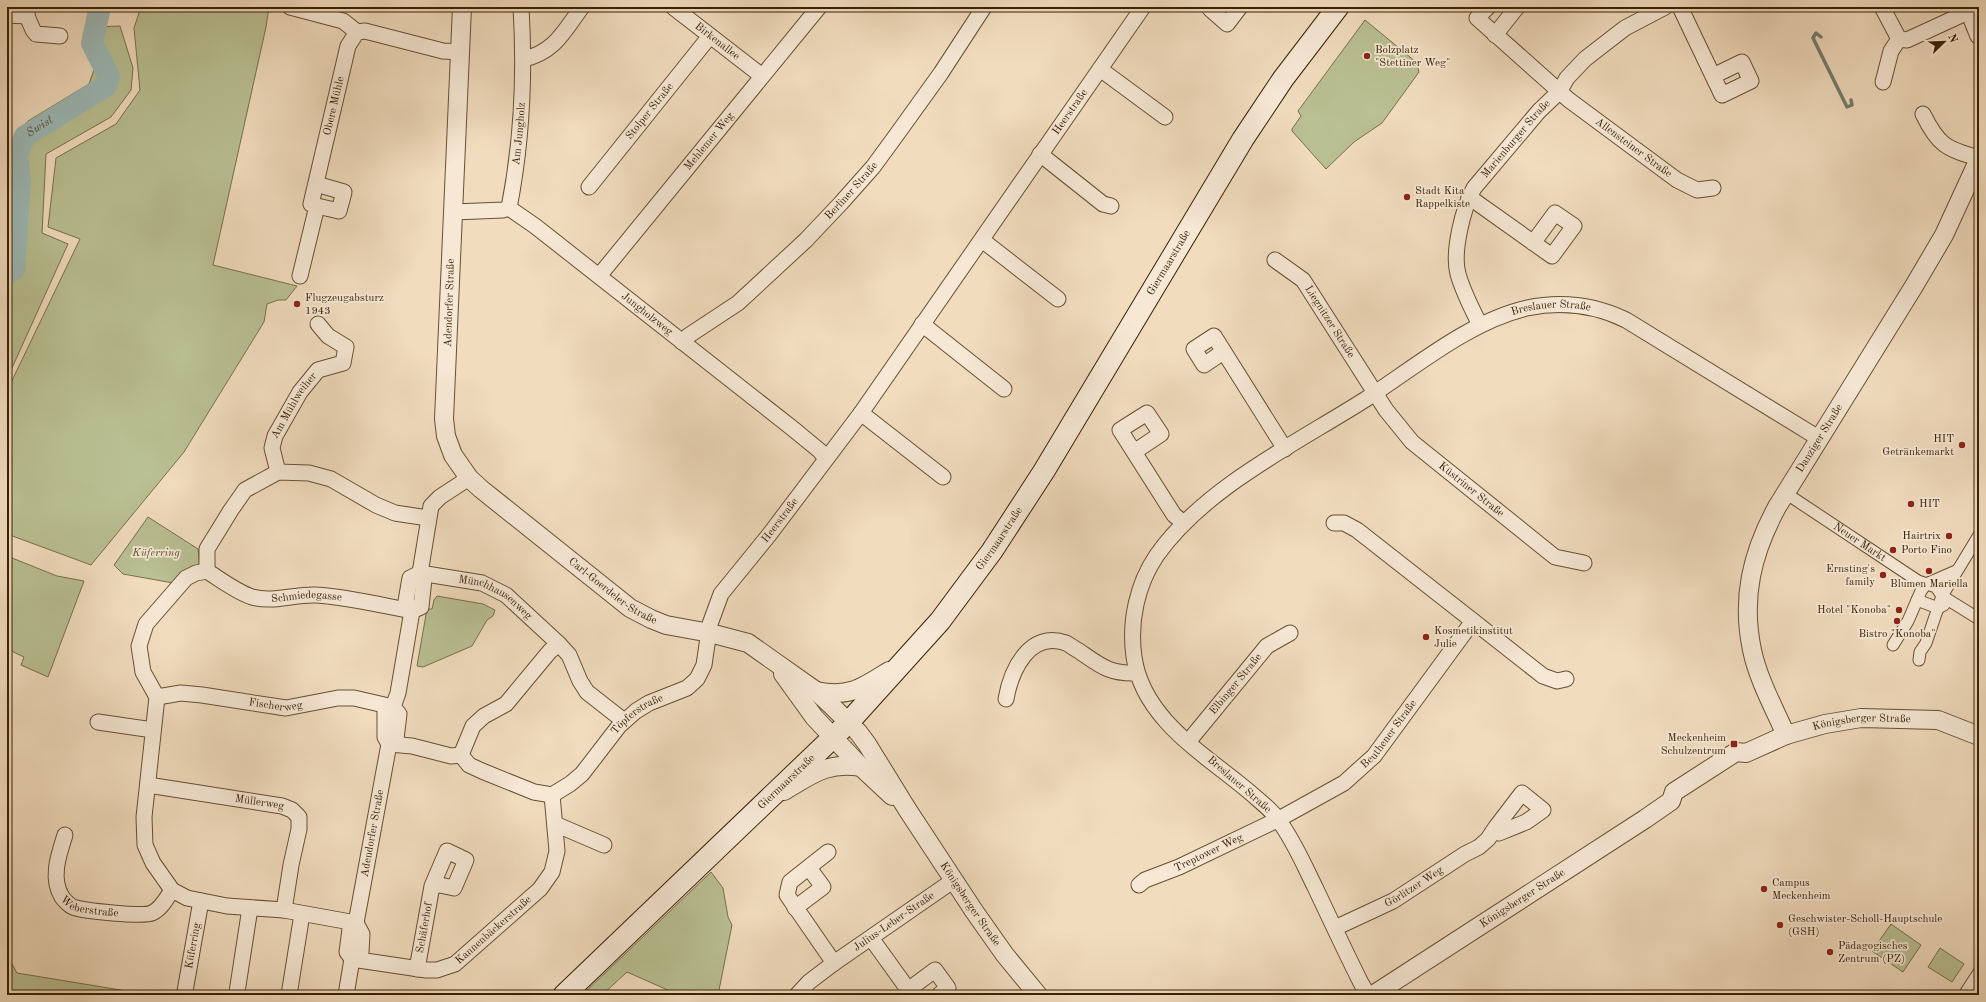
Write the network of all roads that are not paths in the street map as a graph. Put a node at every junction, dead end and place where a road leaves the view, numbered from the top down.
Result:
1 (290, 7) edge
2 (462, 7) edge
3 (522, 7) edge
4 (582, 7) edge
5 (673, 7) edge
6 (819, 7) edge
7 (984, 7) edge
8 (1143, 7) edge
9 (1212, 7) edge
10 (1240, 7) edge
11 (1338, 7) edge
12 (1488, 7) edge
13 (1518, 7) edge
14 (1665, 7) edge
15 (1680, 7) edge
16 (1882, 7) edge
17 (1969, 9) edge
18 (27, 11) edge
19 (343, 14) edge
20 (7, 15) edge
21 (357, 32) junction
22 (1495, 35) junction
23 (1979, 35) edge
24 (60, 36) dead end
25 (710, 36) junction
26 (1899, 39) junction
27 (461, 52) junction
28 (524, 59) junction
29 (1100, 69) junction
30 (762, 76) junction
31 (1713, 76) dead end
32 (1883, 82) dead end
33 (1560, 92) junction
34 (1923, 114) dead end
35 (1165, 116) dead end
36 (1040, 154) junction
37 (1979, 158) edge
38 (316, 184) junction
39 (589, 187) dead end
40 (1713, 188) dead end
41 (1469, 197) junction
42 (318, 206) junction
43 (1111, 206) dead end
44 (508, 208) junction
45 (454, 212) junction
46 (982, 240) junction
47 (1534, 242) dead end
48 (1275, 260) dead end
49 (300, 276) dead end
50 (599, 276) junction
51 (1058, 299) dead end
52 (318, 324) dead end
53 (922, 324) junction
54 (1480, 325) junction
55 (682, 342) junction
56 (1223, 352) dead end
57 (1004, 389) dead end
58 (1375, 393) junction
59 (861, 413) junction
60 (1820, 439) junction
61 (1285, 449) junction
62 (1134, 452) dead end
63 (826, 459) junction
64 (278, 472) junction
65 (943, 477) dead end
66 (469, 478) junction
67 (1793, 498) dead end
68 (428, 518) junction
69 (1184, 523) junction
70 (1334, 523) dead end
71 (1979, 534) edge
72 (1584, 563) dead end
73 (207, 571) junction
74 (1956, 571) junction
75 (420, 573) junction
76 (1926, 584) junction
77 (1946, 599) junction
78 (1917, 600) junction
79 (1938, 608) junction
80 (412, 611) junction
81 (1979, 619) edge
82 (1473, 621) junction
83 (710, 633) junction
84 (1290, 633) dead end
85 (559, 644) junction
86 (1893, 645) dead end
87 (1919, 660) dead end
88 (904, 661) junction
89 (777, 666) junction
90 (1137, 673) junction
91 (1566, 679) dead end
92 (816, 691) junction
93 (157, 697) junction
94 (1006, 699) dead end
95 (394, 707) junction
96 (624, 721) junction
97 (98, 722) dead end
98 (153, 730) junction
99 (841, 730) junction
100 (1786, 735) junction
101 (1979, 736) edge
102 (1188, 742) junction
103 (389, 744) junction
104 (461, 755) junction
105 (861, 767) junction
106 (148, 785) junction
107 (552, 795) junction
108 (768, 800) junction
109 (907, 809) junction
110 (1278, 819) junction
111 (555, 824) junction
112 (1494, 833) dead end
113 (65, 834) dead end
114 (604, 845) dead end
115 (828, 852) dead end
116 (809, 868) junction
117 (954, 880) junction
118 (1139, 885) dead end
119 (432, 886) dead end
120 (172, 890) junction
121 (201, 901) junction
122 (250, 908) junction
123 (795, 908) junction
124 (284, 910) junction
125 (302, 914) junction
126 (356, 923) junction
127 (1335, 928) junction
128 (871, 938) junction
129 (352, 959) junction
130 (834, 963) junction
131 (418, 969) junction
132 (1979, 972) edge
133 (185, 991) dead end
134 (237, 992) dead end
135 (910, 992) edge
136 (289, 995) edge
137 (346, 995) edge
138 (564, 995) edge
139 (797, 995) edge
140 (938, 995) edge
141 (1038, 995) edge
142 (1368, 995) edge
143 (1373, 995) edge
144 (1964, 995) edge

1 - 19 street
2 - 27 street, Adendorfer Straße
3 - 28 street, Am Jungholz
4 - 28 street
5 - 25 street, Birkenallee
6 - 30 street, Mehlemer Weg
7 - 55 street, Berliner Straße
8 - 29 street, Heerstraße
9 - 10 street
11 - 88 main road, Giermaarstraße
12 - 22 street, Marienburger Straße
13 - 22 street
14 - 33 street, Marienburger Straße
15 - 31 street
16 - 26 street
17 - 23 street
17 - 26 street
18 - 20 street
18 - 24 street
19 - 21 street
21 - 27 street
21 - 38 street, Obere Mühle
22 - 33 street, Marienburger Straße
25 - 30 street, Birkenallee
25 - 39 street, Stolper Straße
26 - 32 street
27 - 45 street, Adendorfer Straße
28 - 44 street, Am Jungholz
29 - 35 street
29 - 36 street, Heerstraße
30 - 50 street, Mehlemer Weg
33 - 40 street, Allensteiner Straße
33 - 41 street, Marienburger Straße
34 - 37 street
36 - 43 street
36 - 46 street, Heerstraße
37 - 60 street, Danziger Straße
38 - 42 street, Obere Mühle
38 - 42 street
41 - 47 street
41 - 54 street, Marienburger Straße
42 - 49 street, Obere Mühle
44 - 45 street
44 - 50 street, Jungholzweg
45 - 66 street, Adendorfer Straße
46 - 51 street
46 - 53 street, Heerstraße
48 - 58 street, Liegnitzer Straße
50 - 55 street, Jungholzweg
52 - 64 street, Am Mühlweiher
53 - 57 street
53 - 59 street, Heerstraße
54 - 58 street, Breslauer Straße
54 - 60 street, Breslauer Straße
55 - 63 street, Jungholzweg
56 - 61 street
58 - 61 street, Breslauer Straße
58 - 72 street, Küstriner Straße
59 - 63 street, Heerstraße
59 - 65 street
60 - 100 street, Danziger Straße
61 - 69 street, Breslauer Straße
62 - 69 street
63 - 83 street, Heerstraße
64 - 68 street
64 - 73 street
66 - 68 street
66 - 83 street, Carl-Goerdeler-Straße
67 - 76 street, Neuer Markt
68 - 75 street
69 - 90 street, Breslauer Straße
70 - 82 street
71 - 74 street
73 - 80 street, Schmiedegasse
73 - 93 street
74 - 76 street
74 - 77 street
75 - 80 street, Adendorfer Straße
75 - 85 street, Münchhausenweg
76 - 77 street, Neuer Markt
76 - 78 street
77 - 79 street
77 - 81 street, Neuer Markt
78 - 79 street
78 - 86 street
79 - 87 street
80 - 95 street, Adendorfer Straße
82 - 91 street
82 - 110 street, Beuthener Straße
83 - 89 street, Carl-Goerdeler-Straße
83 - 96 street, Töpferstraße
84 - 102 street, Elbinger Straße
85 - 96 street, Münchhausenweg
85 - 104 street
88 - 92 street
88 - 99 main road, Giermaarstraße
89 - 92 street, Carl-Goerdeler-Straße
89 - 99 street, Carl-Goerdeler-Straße
90 - 94 street
90 - 102 street, Breslauer Straße
92 - 99 street, Carl-Goerdeler-Straße
93 - 95 street, Fischerweg
93 - 98 street
95 - 103 street, Adendorfer Straße
96 - 107 street, Töpferstraße
97 - 98 street
98 - 106 street
99 - 105 street, Königsberger Straße
99 - 108 main road, Giermaarstraße
99 - 109 street, Königsberger Straße
100 - 101 street, Königsberger Straße
100 - 143 street, Königsberger Straße
102 - 110 street, Breslauer Straße
103 - 104 street
103 - 126 street, Adendorfer Straße
104 - 107 street
105 - 108 street
105 - 109 street, Königsberger Straße
106 - 120 street
106 - 124 street, Müllerweg
107 - 111 street, Kannenbäckerstraße
108 - 138 main road, Giermaarstraße
109 - 117 street, Königsberger Straße
110 - 118 street, Treptower Weg
110 - 127 street, Breslauer Straße
111 - 114 street
111 - 131 street, Kannenbäckerstraße
112 - 127 street, Görlitzer Weg
113 - 120 street, Weberstraße
115 - 116 street
116 - 123 street
116 - 123 street
117 - 128 street, Julius-Leber-Straße
117 - 141 street, Königsberger Straße
119 - 131 street, Schäferhof
120 - 121 street
121 - 122 street
121 - 133 street, Küferring
122 - 124 street
122 - 134 street
123 - 130 street
124 - 125 street
125 - 126 street
125 - 136 street
126 - 129 street, Adendorfer Straße
127 - 142 street, Breslauer Straße
128 - 130 street, Julius-Leber-Straße
128 - 135 street
129 - 131 street, Kannenbäckerstraße
129 - 137 street, Adendorfer Straße
130 - 139 street, Julius-Leber-Straße
132 - 144 street
135 - 140 street

